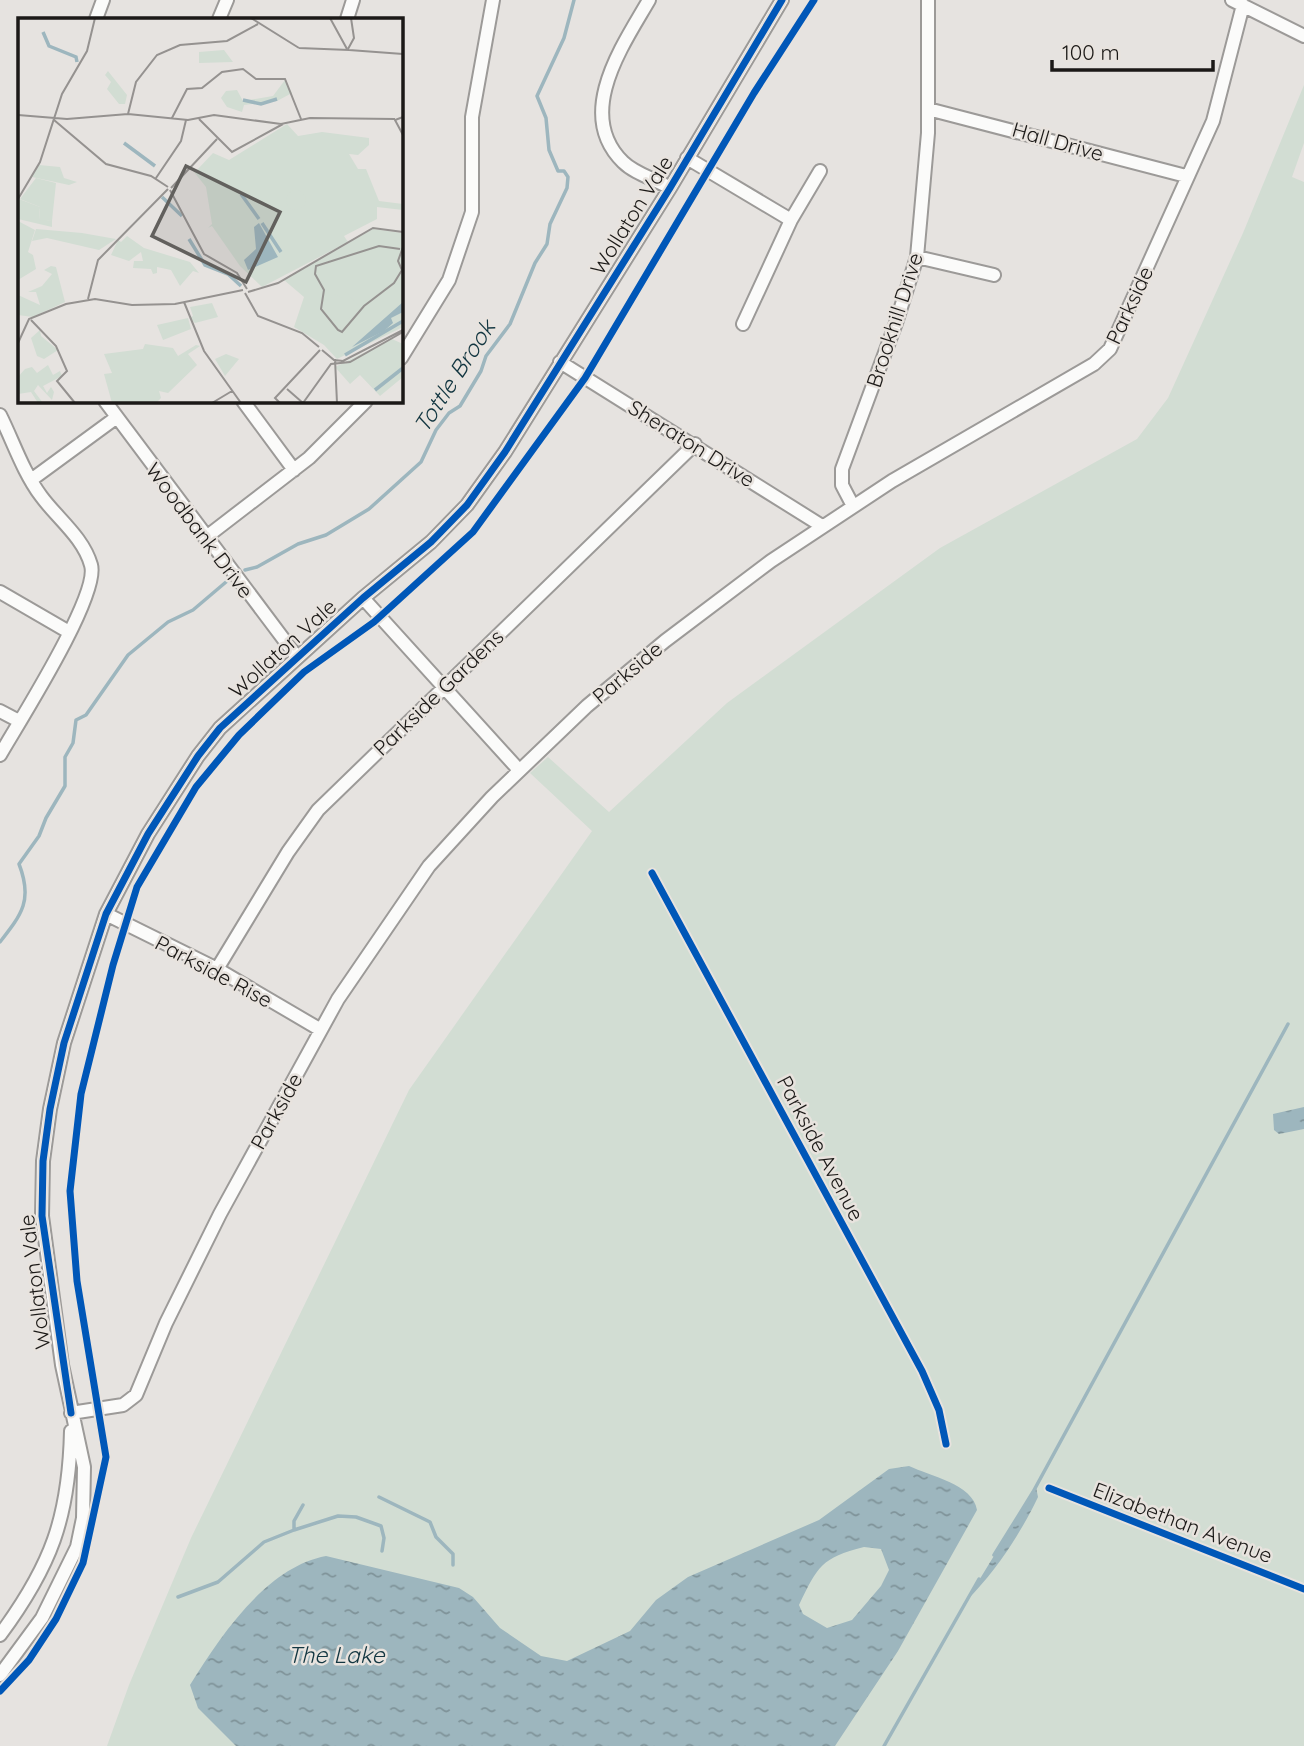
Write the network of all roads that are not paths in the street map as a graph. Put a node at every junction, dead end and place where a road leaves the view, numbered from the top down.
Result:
1 (103, 0) edge
2 (227, 0) edge
3 (354, 0) edge
4 (493, 0) edge
5 (649, 0) edge
6 (782, 0) edge
7 (928, 0) edge
8 (1238, 3) edge
9 (96, 18) edge
10 (219, 18) edge
11 (347, 18) edge
12 (1304, 36) edge
13 (928, 108) junction
14 (687, 158) junction
15 (820, 171) dead end
16 (1186, 176) junction
17 (670, 188) junction
18 (791, 219) junction
19 (917, 257) junction
20 (994, 275) dead end
21 (743, 324) dead end
22 (402, 356) edge
23 (560, 362) junction
24 (106, 402) edge
25 (244, 402) edge
26 (365, 402) edge
27 (0, 415) edge
28 (117, 417) junction
29 (695, 444) junction
30 (294, 470) junction
31 (31, 480) junction
32 (853, 506) junction
33 (822, 526) junction
34 (205, 538) junction
35 (0, 592) edge
36 (363, 598) junction
37 (69, 632) junction
38 (297, 657) junction
39 (444, 685) junction
40 (0, 710) edge
41 (19, 721) junction
42 (0, 755) edge
43 (519, 770) junction
44 (106, 914) junction
45 (217, 969) junction
46 (321, 1030) junction
47 (71, 1413) junction
48 (29, 1595) junction
49 (49, 1605) junction
50 (0, 1635) edge
51 (0, 1675) edge

1 - 9 street
2 - 10 street
3 - 11 street
4 - 22 street
5 - 17 street
6 - 14 street, Wollaton Vale
7 - 13 street, Brookhill Drive
8 - 12 street
8 - 16 street, Parkside
13 - 16 street, Hall Drive
13 - 19 street, Brookhill Drive
14 - 17 street, Wollaton Vale
14 - 18 street
15 - 18 street
16 - 32 street, Parkside
17 - 23 street, Wollaton Vale
18 - 21 street
19 - 20 street
19 - 32 street, Brookhill Drive
23 - 29 street, Sheraton Drive
23 - 36 street, Wollaton Vale
24 - 28 street, Woodbank Drive
25 - 30 street
26 - 30 street
27 - 31 street
28 - 31 street
28 - 34 street, Woodbank Drive
29 - 33 street, Sheraton Drive
29 - 39 street, Parkside Gardens
30 - 34 street
31 - 37 street
32 - 33 street, Parkside
33 - 43 street, Parkside
34 - 38 street, Woodbank Drive
35 - 37 street
36 - 38 street, Wollaton Vale
36 - 39 street
37 - 41 street
38 - 44 street, Wollaton Vale
39 - 43 street
39 - 45 street, Parkside Gardens
40 - 41 street
41 - 42 street
43 - 46 street, Parkside
44 - 45 street, Parkside Rise
44 - 47 street, Wollaton Vale
45 - 46 street, Parkside Rise
46 - 47 street, Parkside
47 - 48 street, Wollaton Vale
47 - 49 street, Wollaton Vale
48 - 49 street
48 - 50 street, Wollaton Vale
49 - 51 street, Wollaton Vale

